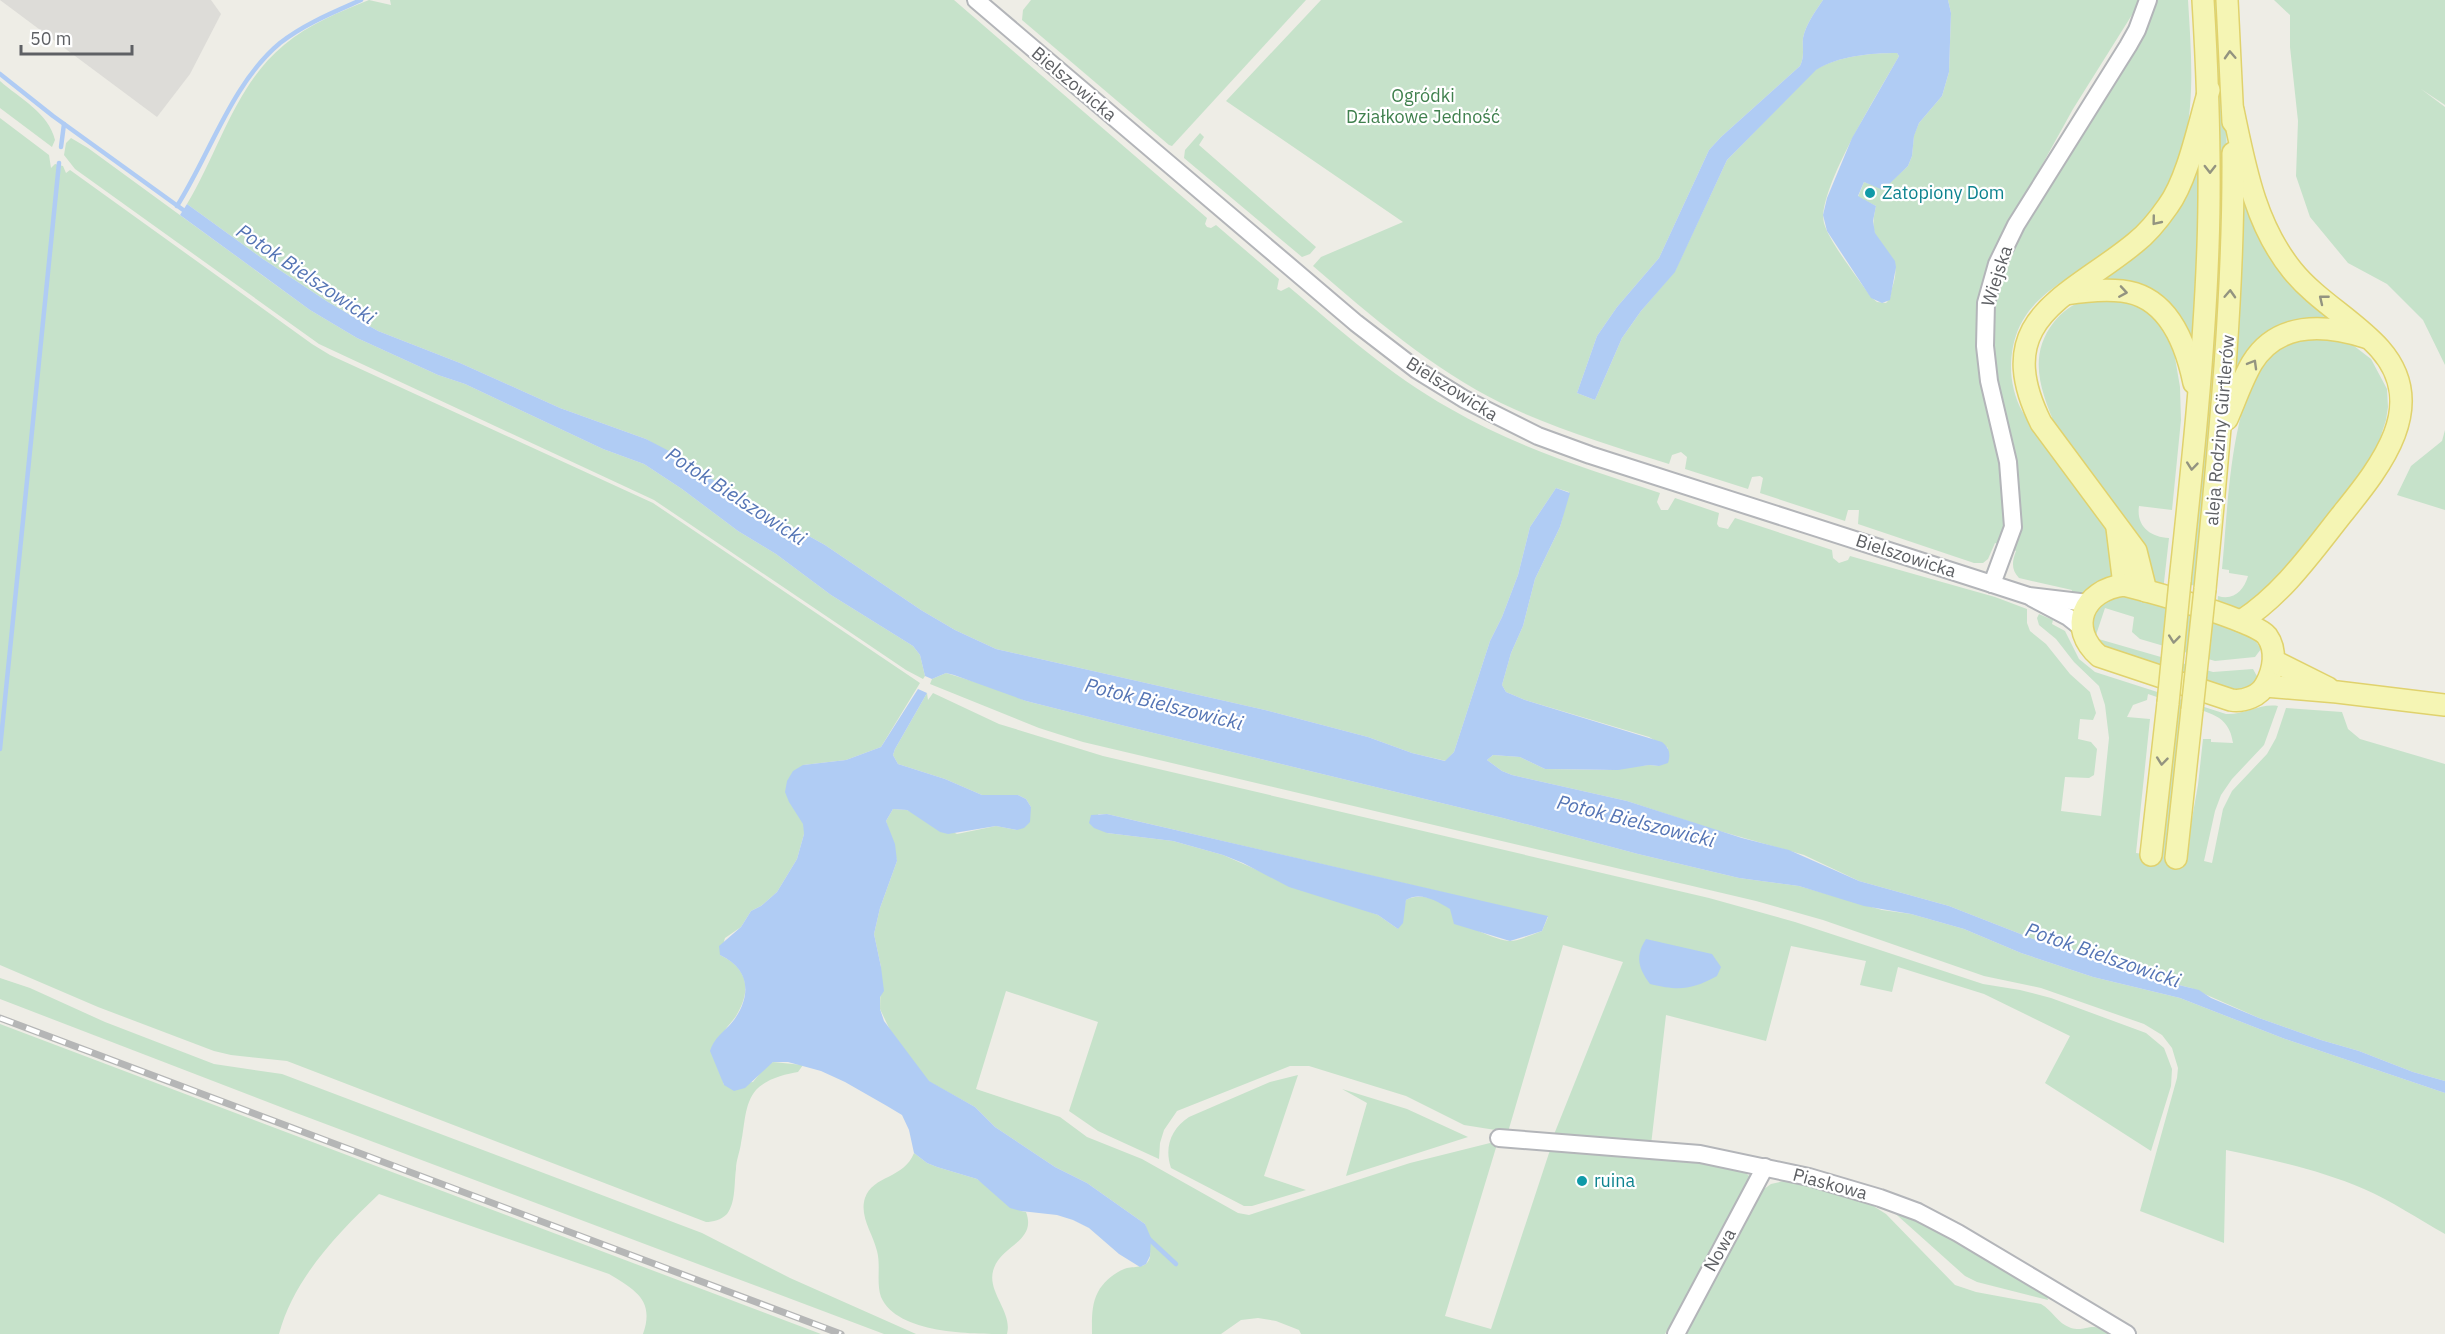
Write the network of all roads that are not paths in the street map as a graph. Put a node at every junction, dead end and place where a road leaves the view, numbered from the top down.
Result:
1 (976, 0) edge
2 (2148, 0) edge
3 (2203, 0) edge
4 (2227, 0) edge
5 (2209, 90) junction
6 (2233, 110) junction
7 (2065, 294) junction
8 (2367, 338) junction
9 (2198, 408) junction
10 (2220, 436) junction
11 (2116, 527) junction
12 (1992, 584) junction
13 (2286, 584) junction
14 (2124, 585) junction
15 (2146, 591) junction
16 (2029, 596) junction
17 (2088, 603) junction
18 (2241, 621) junction
19 (2082, 628) junction
20 (2263, 632) junction
21 (2274, 661) junction
22 (2265, 686) junction
23 (2337, 692) junction
24 (2445, 705) edge
25 (2151, 855) dead end
26 (2176, 858) dead end
27 (1499, 1138) dead end
28 (1765, 1167) junction
29 (1676, 1334) edge
30 (2127, 1334) edge

1 - 12 street, Bielszowicka
2 - 12 street, Wiejska
3 - 5 main road, aleja Rodziny Gürtlerów
6 -> 4 main road, aleja Rodziny Gürtlerów
5 -> 7 main road
5 -> 9 main road, aleja Rodziny Gürtlerów
8 -> 6 main road
10 -> 6 main road, aleja Rodziny Gürtlerów
7 -> 9 main road
7 - 11 main road
10 -> 8 main road
8 - 13 main road
9 -> 25 main road, aleja Rodziny Gürtlerów, bridge
10 - 26 main road, aleja Rodziny Gürtlerów, bridge
11 - 14 main road
11 - 15 main road
12 - 16 street, Bielszowicka
13 - 18 main road
13 - 20 main road
14 - 15 main road
14 - 17 main road
15 - 18 main road
16 - 17 street
16 - 19 street
17 - 19 main road
18 - 20 main road
19 - 22 main road
20 - 21 main road
21 - 22 main road
21 - 23 main road
22 - 23 main road
23 - 24 main road
27 - 28 street, Piaskowa
28 - 29 street, Nowa
28 - 30 street, Piaskowa

